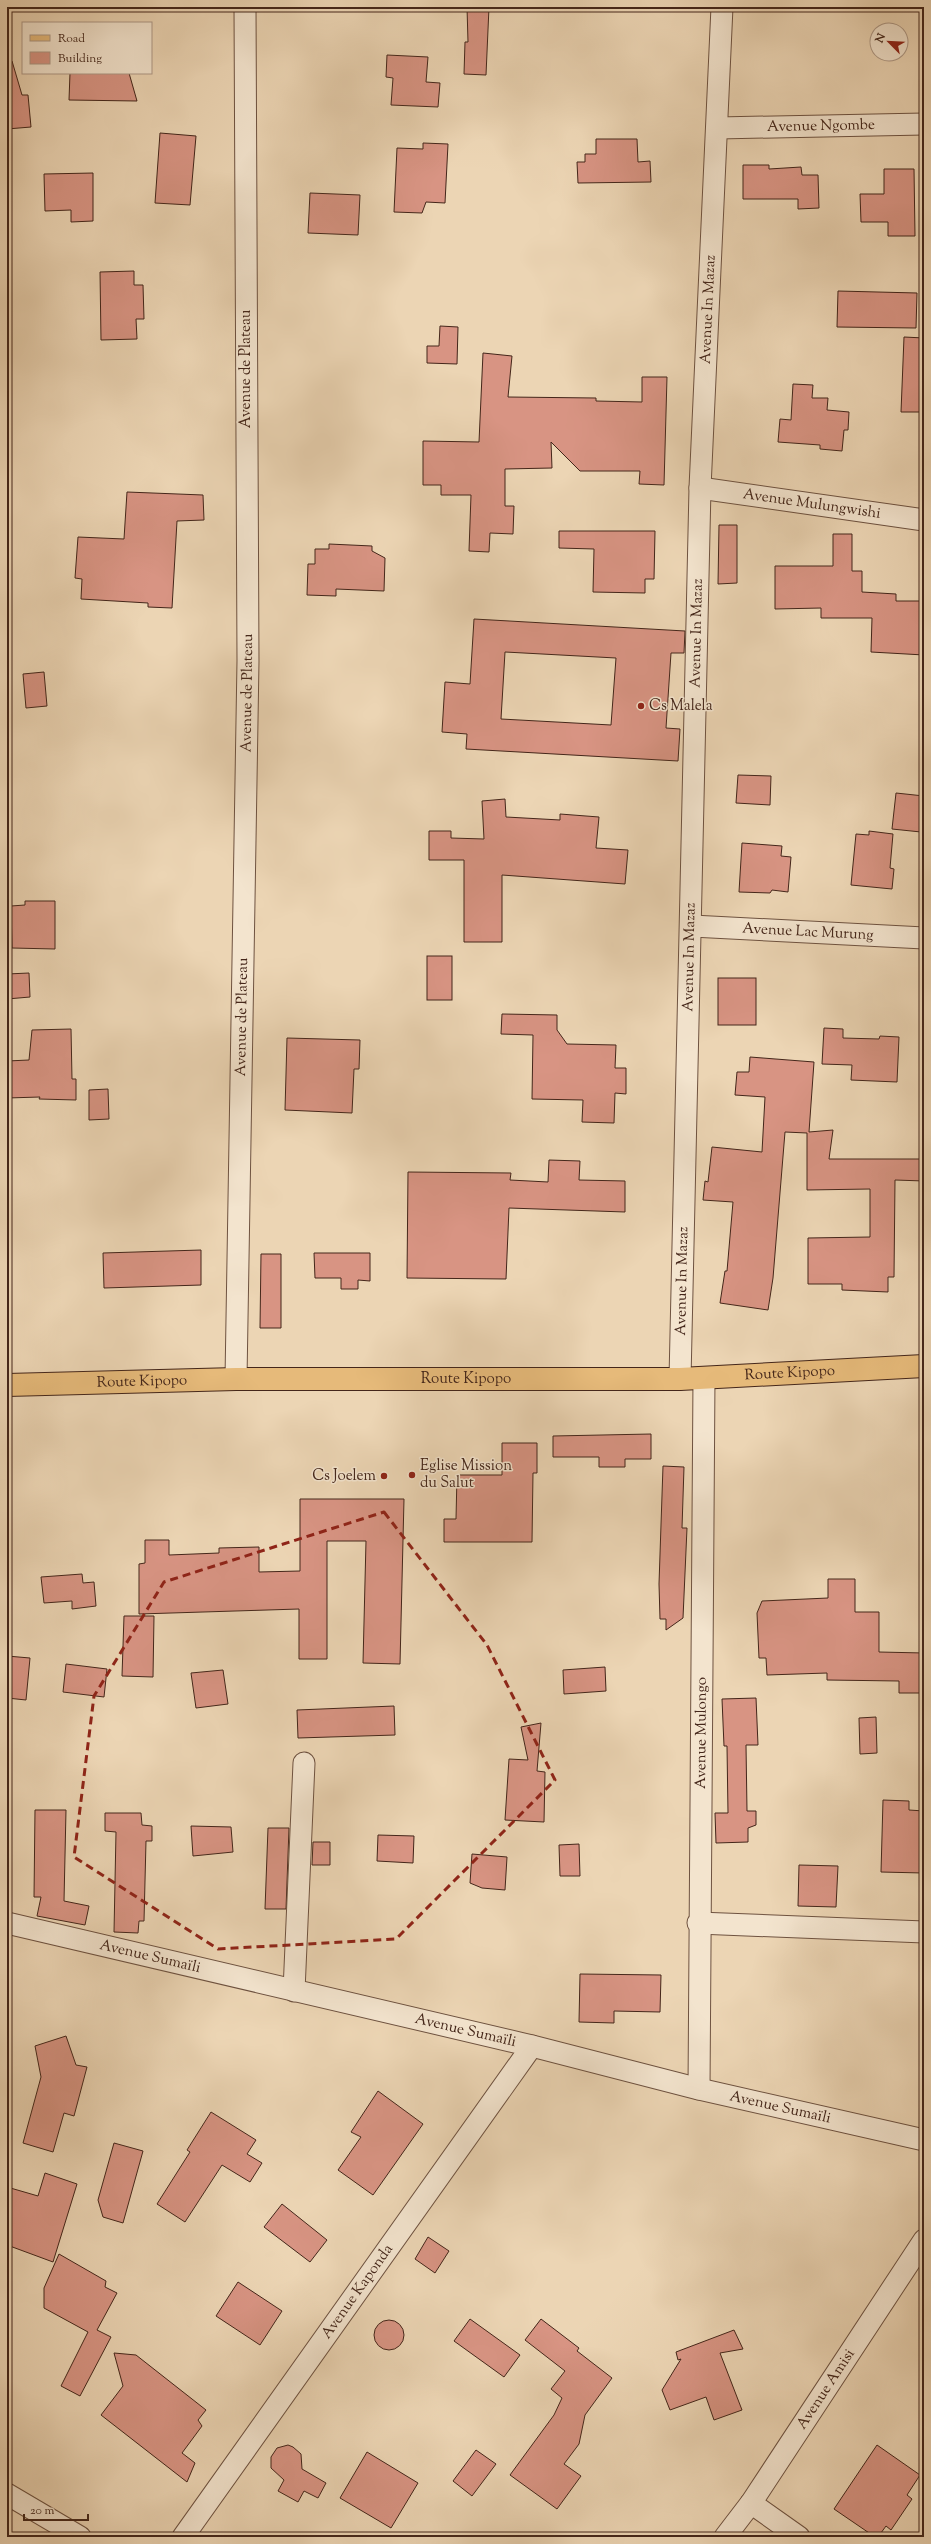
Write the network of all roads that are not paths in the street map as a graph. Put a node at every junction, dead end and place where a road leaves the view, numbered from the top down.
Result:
1 (245, 7) edge
2 (722, 7) edge
3 (924, 124) edge
4 (718, 128) junction
5 (700, 488) junction
6 (924, 520) edge
7 (692, 926) junction
8 (924, 938) edge
9 (924, 1366) edge
10 (704, 1378) junction
11 (680, 1379) junction
12 (236, 1380) junction
13 (7, 1385) edge
14 (304, 1763) dead end
15 (7, 1923) edge
16 (698, 1923) junction
17 (924, 1932) edge
18 (294, 1991) junction
19 (532, 2046) junction
20 (699, 2089) junction
21 (924, 2140) edge
22 (924, 2240) edge
23 (7, 2494) edge
24 (751, 2503) junction
25 (80, 2537) edge
26 (183, 2537) edge
27 (725, 2537) edge
28 (799, 2537) edge

1 - 12 street, Avenue de Plateau
2 - 4 street, Avenue In Mazaz
3 - 4 street, Avenue Ngombe
4 - 5 street, Avenue In Mazaz
5 - 6 street, Avenue Mulungwishi
5 - 7 street, Avenue In Mazaz
7 - 8 street, Avenue Lac Murung
7 - 11 street, Avenue In Mazaz
9 - 10 main road, Route Kipopo
10 - 11 main road, Route Kipopo
10 - 16 street, Avenue Mulongo
11 - 12 main road, Route Kipopo
12 - 13 main road, Route Kipopo
14 - 18 street
15 - 18 street, Avenue Sumaïli
16 - 17 street
16 - 20 street, Avenue Mulongo
18 - 19 street, Avenue Sumaïli
19 - 20 street, Avenue Sumaïli
19 - 26 street, Avenue Kaponda
20 - 21 street, Avenue Sumaïli
22 - 24 street, Avenue Amisi
23 - 25 street
24 - 27 street, Avenue Amisi
24 - 28 street

